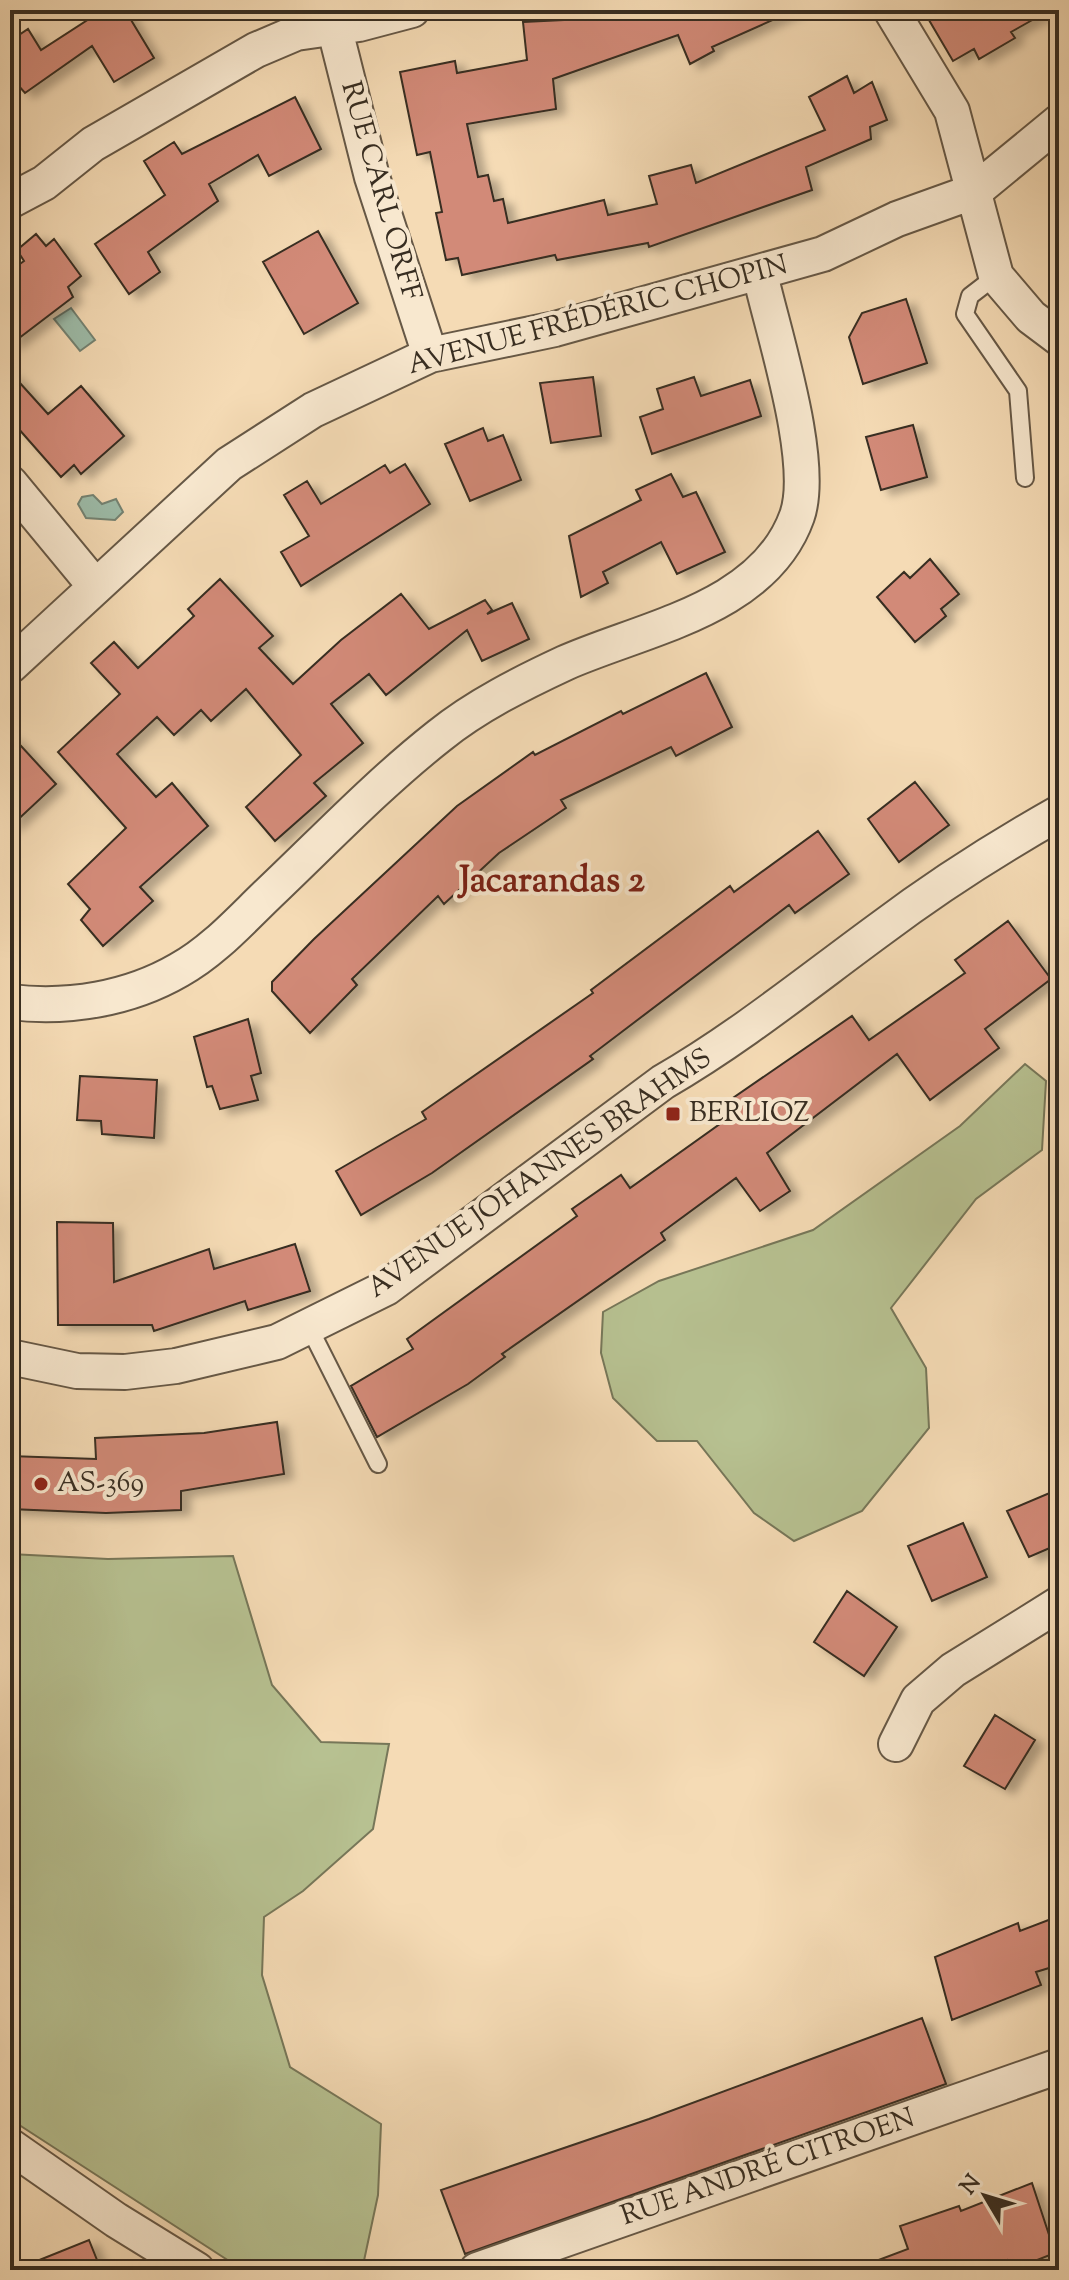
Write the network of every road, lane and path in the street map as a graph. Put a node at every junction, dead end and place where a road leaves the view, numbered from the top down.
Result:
1 (412, 10) edge
2 (891, 10) edge
3 (334, 26) junction
4 (1059, 122) edge
5 (975, 191) junction
6 (10, 201) edge
7 (760, 274) junction
8 (996, 276) junction
9 (1059, 338) edge
10 (430, 355) junction
11 (1025, 478) dead end
12 (10, 483) edge
13 (95, 586) junction
14 (10, 666) edge
15 (1059, 813) edge
16 (10, 1002) edge
17 (309, 1327) junction
18 (10, 1357) edge
19 (378, 1464) dead end
20 (1059, 1604) edge
21 (896, 1744) dead end
22 (1059, 2066) edge
23 (10, 2146) edge
24 (197, 2270) edge
25 (477, 2270) edge

1 - 3 street
2 - 5 street
3 - 6 street
3 - 10 street, RUE CARL ORFF
4 - 5 street, AVENUE FRÉDÉRIC CHOPIN
5 - 7 street, AVENUE FRÉDÉRIC CHOPIN
5 - 8 street
7 - 10 street, AVENUE FRÉDÉRIC CHOPIN
7 - 16 street
8 - 9 street
8 - 11 lane
10 - 13 street, AVENUE FRÉDÉRIC CHOPIN
12 - 13 street
13 - 14 street, AVENUE FRÉDÉRIC CHOPIN
15 - 17 street, AVENUE JOHANNES BRAHMS
17 - 18 street, AVENUE JOHANNES BRAHMS
17 - 19 lane
20 - 21 street
22 - 25 street, RUE ANDRÉ CITROEN
23 - 24 street

